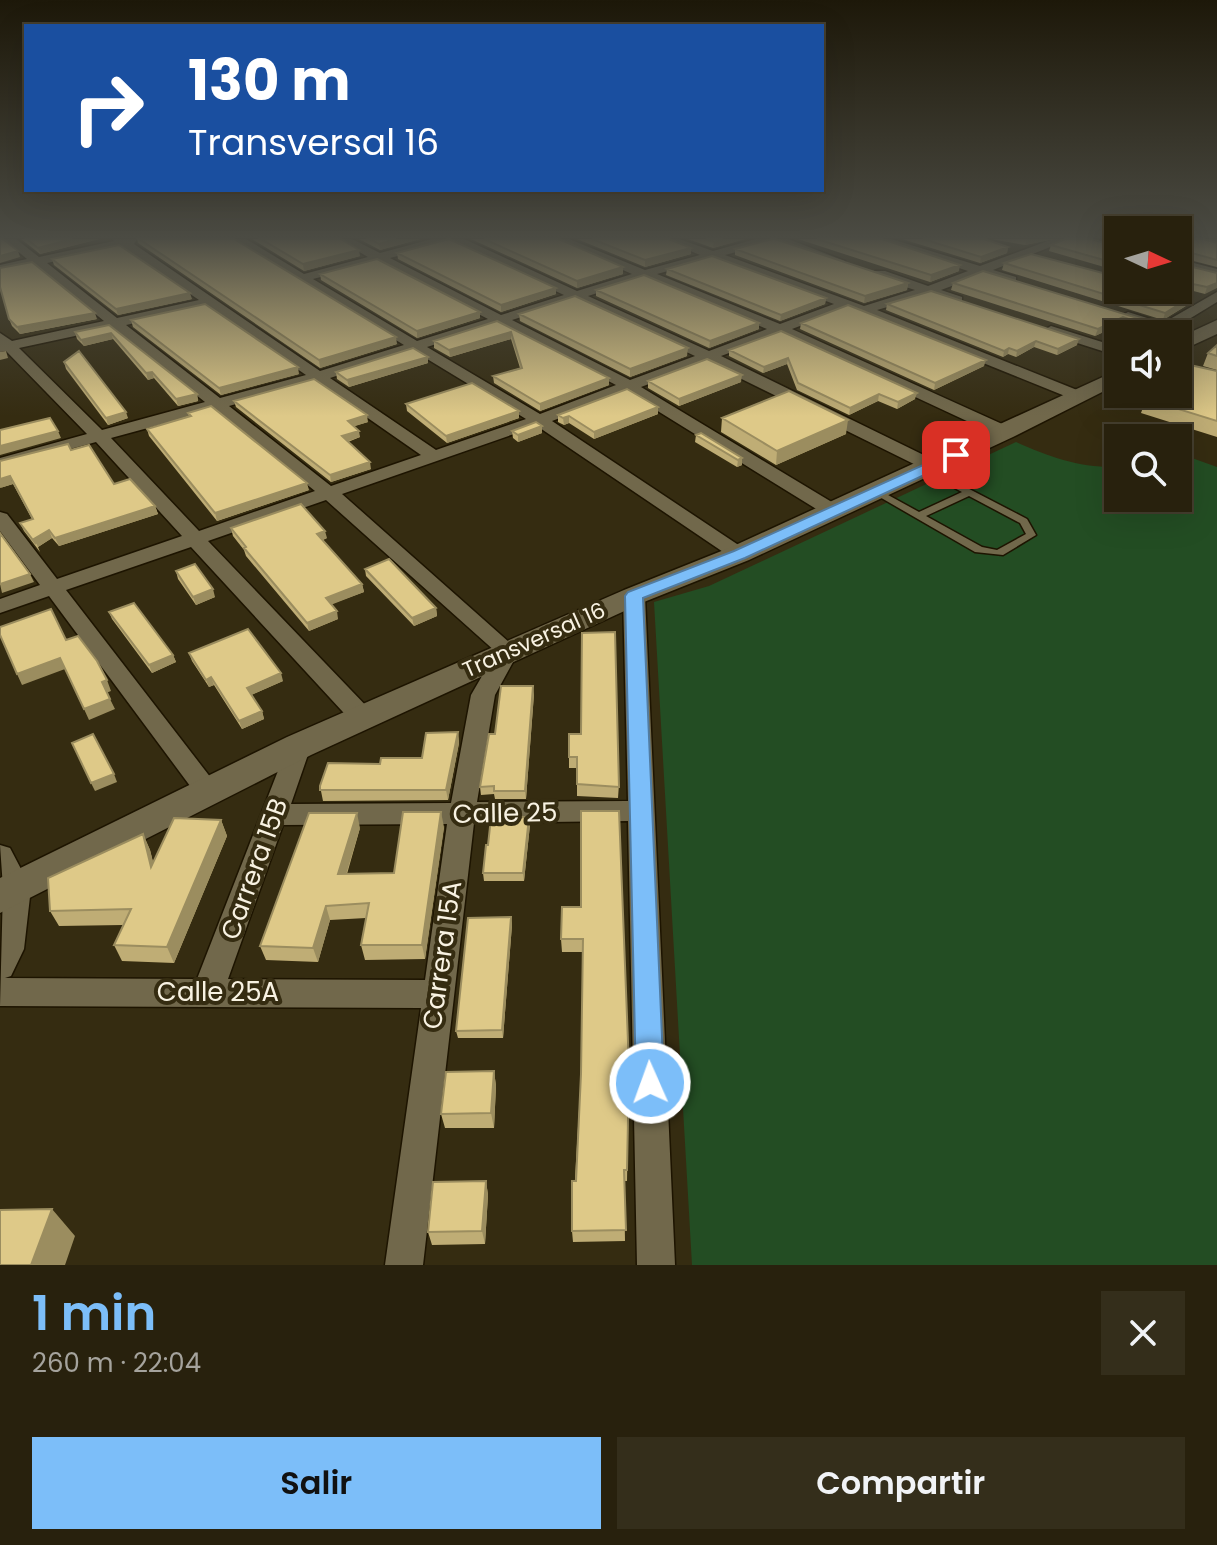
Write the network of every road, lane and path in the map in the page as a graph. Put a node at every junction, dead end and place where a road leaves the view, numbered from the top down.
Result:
1 (83, 298) edge
2 (204, 298) edge
3 (338, 298) edge
4 (460, 298) edge
5 (565, 298) edge
6 (581, 298) edge
7 (704, 298) edge
8 (830, 298) edge
9 (895, 298) edge
10 (949, 298) edge
11 (1207, 300) edge
12 (210, 302) junction
13 (971, 305) edge
14 (855, 307) junction
15 (1109, 310) edge
16 (503, 320) junction
17 (1143, 320) edge
18 (1177, 320) edge
19 (116, 324) junction
20 (1030, 324) edge
21 (1217, 326) edge
22 (778, 328) junction
23 (1192, 339) edge
24 (3, 344) edge
25 (418, 346) junction
26 (1104, 348) edge
27 (710, 357) junction
28 (1192, 372) edge
29 (320, 376) junction
30 (1217, 378) edge
31 (1104, 382) edge
32 (627, 385) junction
33 (1076, 395) junction
34 (217, 404) junction
35 (539, 420) junction
36 (1005, 432) junction
37 (101, 438) junction
38 (434, 456) junction
39 (0, 463) edge
40 (929, 468) junction
41 (328, 492) junction
42 (876, 492) junction
43 (969, 492) junction
44 (833, 511) junction
45 (919, 516) junction
46 (0, 518) edge
47 (195, 537) junction
48 (739, 554) junction
49 (53, 588) junction
50 (634, 596) junction
51 (0, 606) edge
52 (508, 651) junction
53 (363, 718) junction
54 (299, 746) junction
55 (208, 791) junction
56 (641, 811) junction
57 (462, 813) junction
58 (274, 815) junction
59 (0, 856) edge
60 (8, 892) edge
61 (0, 966) edge
62 (0, 992) edge
63 (208, 992) junction
64 (436, 994) junction
65 (404, 1265) edge
66 (656, 1265) edge

1 - 19 street
2 - 12 street
3 - 25 street
4 - 16 street
5 - 16 street
6 - 27 street
7 - 22 street
8 - 14 street
9 - 14 street
10 - 13 street
11 - 18 street
12 - 19 street
12 - 29 street
14 - 22 street
14 - 33 street
15 - 17 street
16 - 25 street
16 - 32 street
19 - 24 street
19 - 34 street
20 - 26 street
21 - 23 main road
22 - 27 street
22 - 36 street
24 - 37 street
25 - 29 street
25 - 35 street
27 - 32 street
27 - 40 street
28 - 30 street
29 - 34 street
29 - 38 street
31 - 33 main road, Transversal 16
32 - 35 street
32 - 44 street
33 - 36 main road, Transversal 16
34 - 37 street
34 - 41 street
35 - 38 street
35 - 48 street
36 - 40 main road, Transversal 16
37 - 39 street
37 - 47 street
38 - 41 street
40 - 42 main road, Transversal 16
40 - 43 lane
41 - 47 street
41 - 52 street
42 - 44 main road, Transversal 16
42 - 45 lane
43 - 45 lane
43 - 45 lane
44 - 48 main road, Transversal 16
46 - 49 street
47 - 49 street
47 - 53 street
48 - 50 main road, Transversal 16
49 - 51 street
49 - 55 street
50 - 52 main road, Transversal 16
50 - 56 street
52 - 53 main road, Transversal 16
52 - 57 street, Carrera 15A
53 - 54 main road, Transversal 16
54 - 55 main road, Transversal 16
54 - 58 street, Carrera 15B
55 - 60 main road, Transversal 16
56 - 57 street, Calle 25
56 - 66 street
57 - 58 street, Calle 25
57 - 64 street, Carrera 15A
58 - 63 street, Carrera 15B
59 - 60 street
60 - 61 street
62 - 63 street, Calle 25A
63 - 64 street, Calle 25A
64 - 65 street, Carrera 15A

